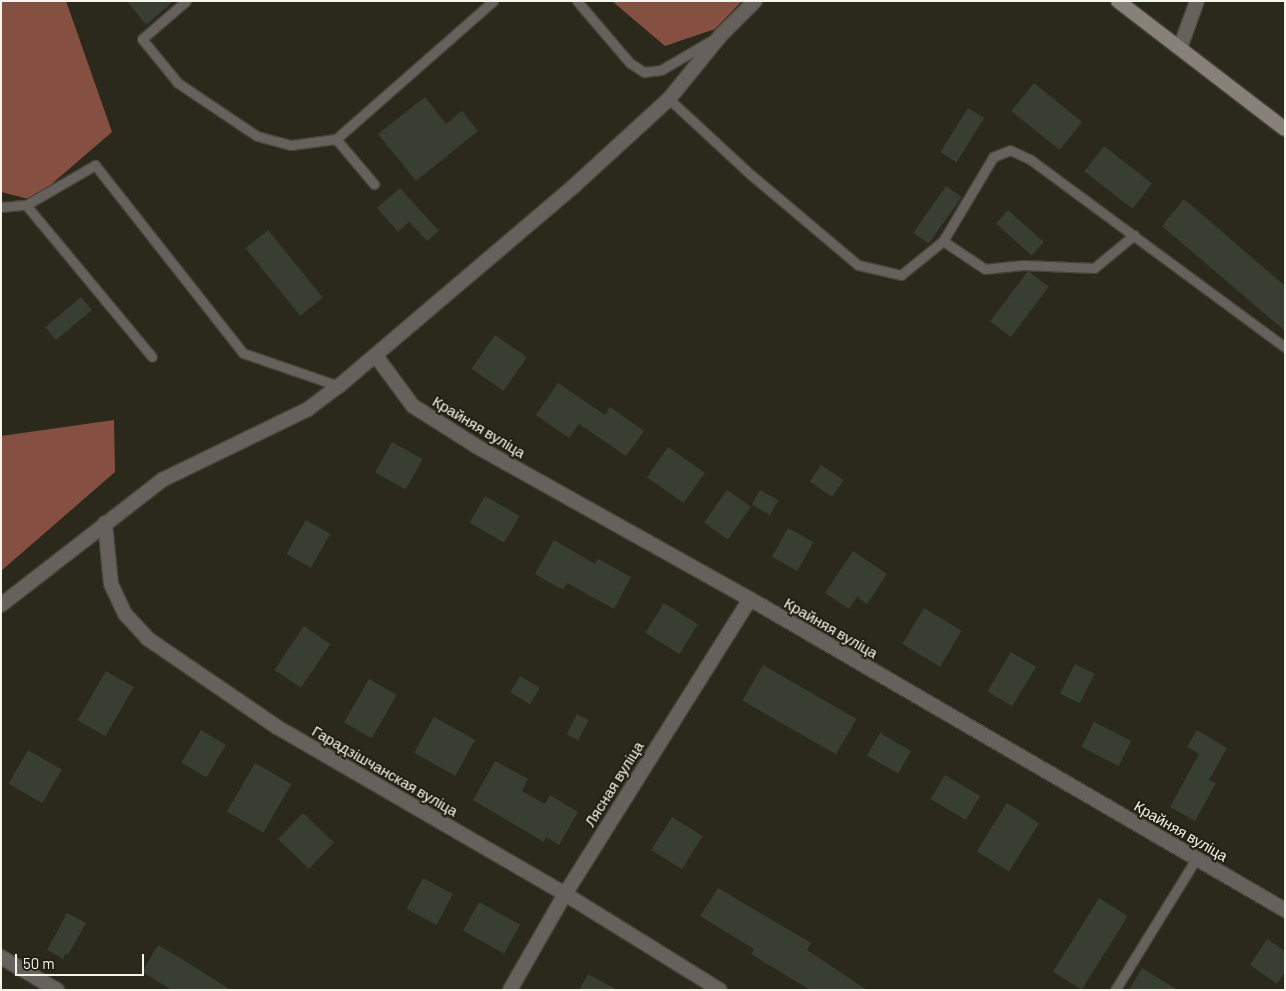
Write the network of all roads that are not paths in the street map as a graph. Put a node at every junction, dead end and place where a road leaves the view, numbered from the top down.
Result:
1 (186, 1) edge
2 (577, 1) edge
3 (755, 1) edge
4 (1118, 1) edge
5 (1196, 2) edge
6 (487, 3) edge
7 (721, 35) junction
8 (1180, 48) junction
9 (669, 99) junction
10 (1285, 129) edge
11 (336, 139) junction
12 (374, 184) dead end
13 (26, 205) junction
14 (1, 207) edge
15 (1134, 235) junction
16 (943, 241) junction
17 (1285, 347) edge
18 (376, 356) junction
19 (152, 357) dead end
20 (339, 386) junction
21 (105, 523) junction
22 (750, 599) junction
23 (1, 605) edge
24 (1196, 859) junction
25 (565, 894) junction
26 (1285, 910) edge
27 (1, 957) edge
28 (57, 990) edge
29 (510, 990) edge
30 (720, 990) edge
31 (1115, 990) edge

1 - 11 lane
2 - 7 lane
3 - 7 street
4 - 8 main road
5 - 8 street
6 - 11 lane
7 - 9 street
8 - 10 main road
9 - 16 lane
9 - 18 street
11 - 12 lane
13 - 14 lane
13 - 19 lane
13 - 20 lane
15 - 16 lane
15 - 16 lane
15 - 17 lane
18 - 20 street
18 - 22 street, Крайняя вуліца
20 - 21 street
21 - 23 street
21 - 25 street, Гарадзішчанская вуліца
22 - 24 street, Крайняя вуліца
22 - 25 street, Лясная вуліца
24 - 26 street, Крайняя вуліца
24 - 31 lane
25 - 29 street, Лясная вуліца
25 - 30 street, Гарадзішчанская вуліца
27 - 28 street

